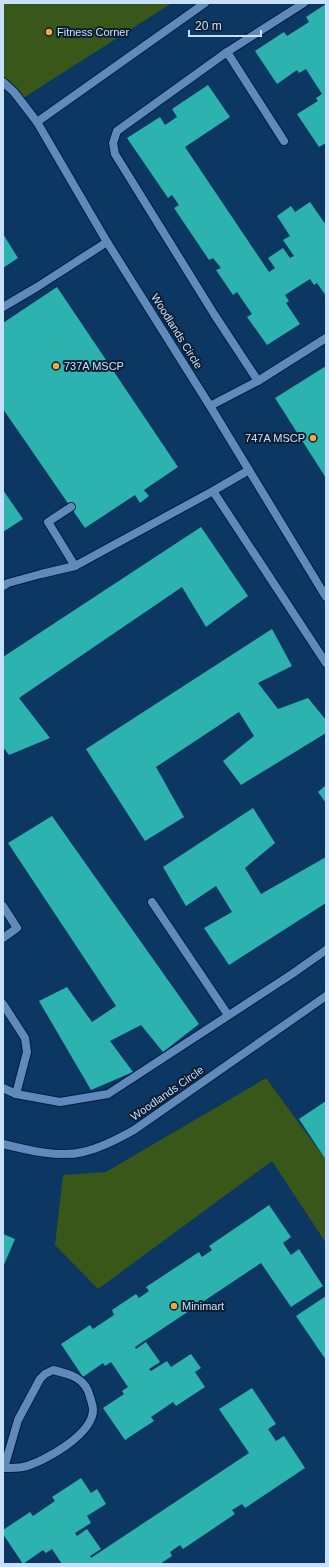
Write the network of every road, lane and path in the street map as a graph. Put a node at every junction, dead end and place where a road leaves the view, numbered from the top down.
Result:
1 (204, 3) edge
2 (304, 3) edge
3 (226, 52) junction
4 (3, 82) edge
5 (37, 122) junction
6 (284, 141) dead end
7 (107, 242) junction
8 (3, 307) edge
9 (326, 338) edge
10 (258, 381) junction
11 (210, 406) junction
12 (249, 470) junction
13 (213, 491) junction
14 (71, 507) dead end
15 (75, 566) junction
16 (3, 586) edge
17 (326, 597) edge
18 (326, 663) edge
19 (152, 902) dead end
20 (3, 906) edge
21 (3, 938) edge
22 (326, 950) edge
23 (326, 996) edge
24 (3, 1004) edge
25 (228, 1015) junction
26 (3, 1088) edge
27 (16, 1094) junction
28 (3, 1144) edge
29 (4, 1469) edge

1 - 5 street
2 - 3 street
3 - 6 street
3 - 10 street
4 - 5 street, Woodlands Circle
5 - 7 street, Woodlands Circle
7 - 8 street
7 - 11 street, Woodlands Circle
9 - 10 street
10 - 11 street
11 - 12 street, Woodlands Circle
12 - 13 street
12 - 17 street, Woodlands Circle
13 - 15 street
13 - 18 street
14 - 15 street
15 - 16 street
19 - 25 street
20 - 21 street
22 - 25 street
23 - 28 street, Woodlands Circle
24 - 27 street
25 - 27 street
26 - 27 street
29 - 29 street

